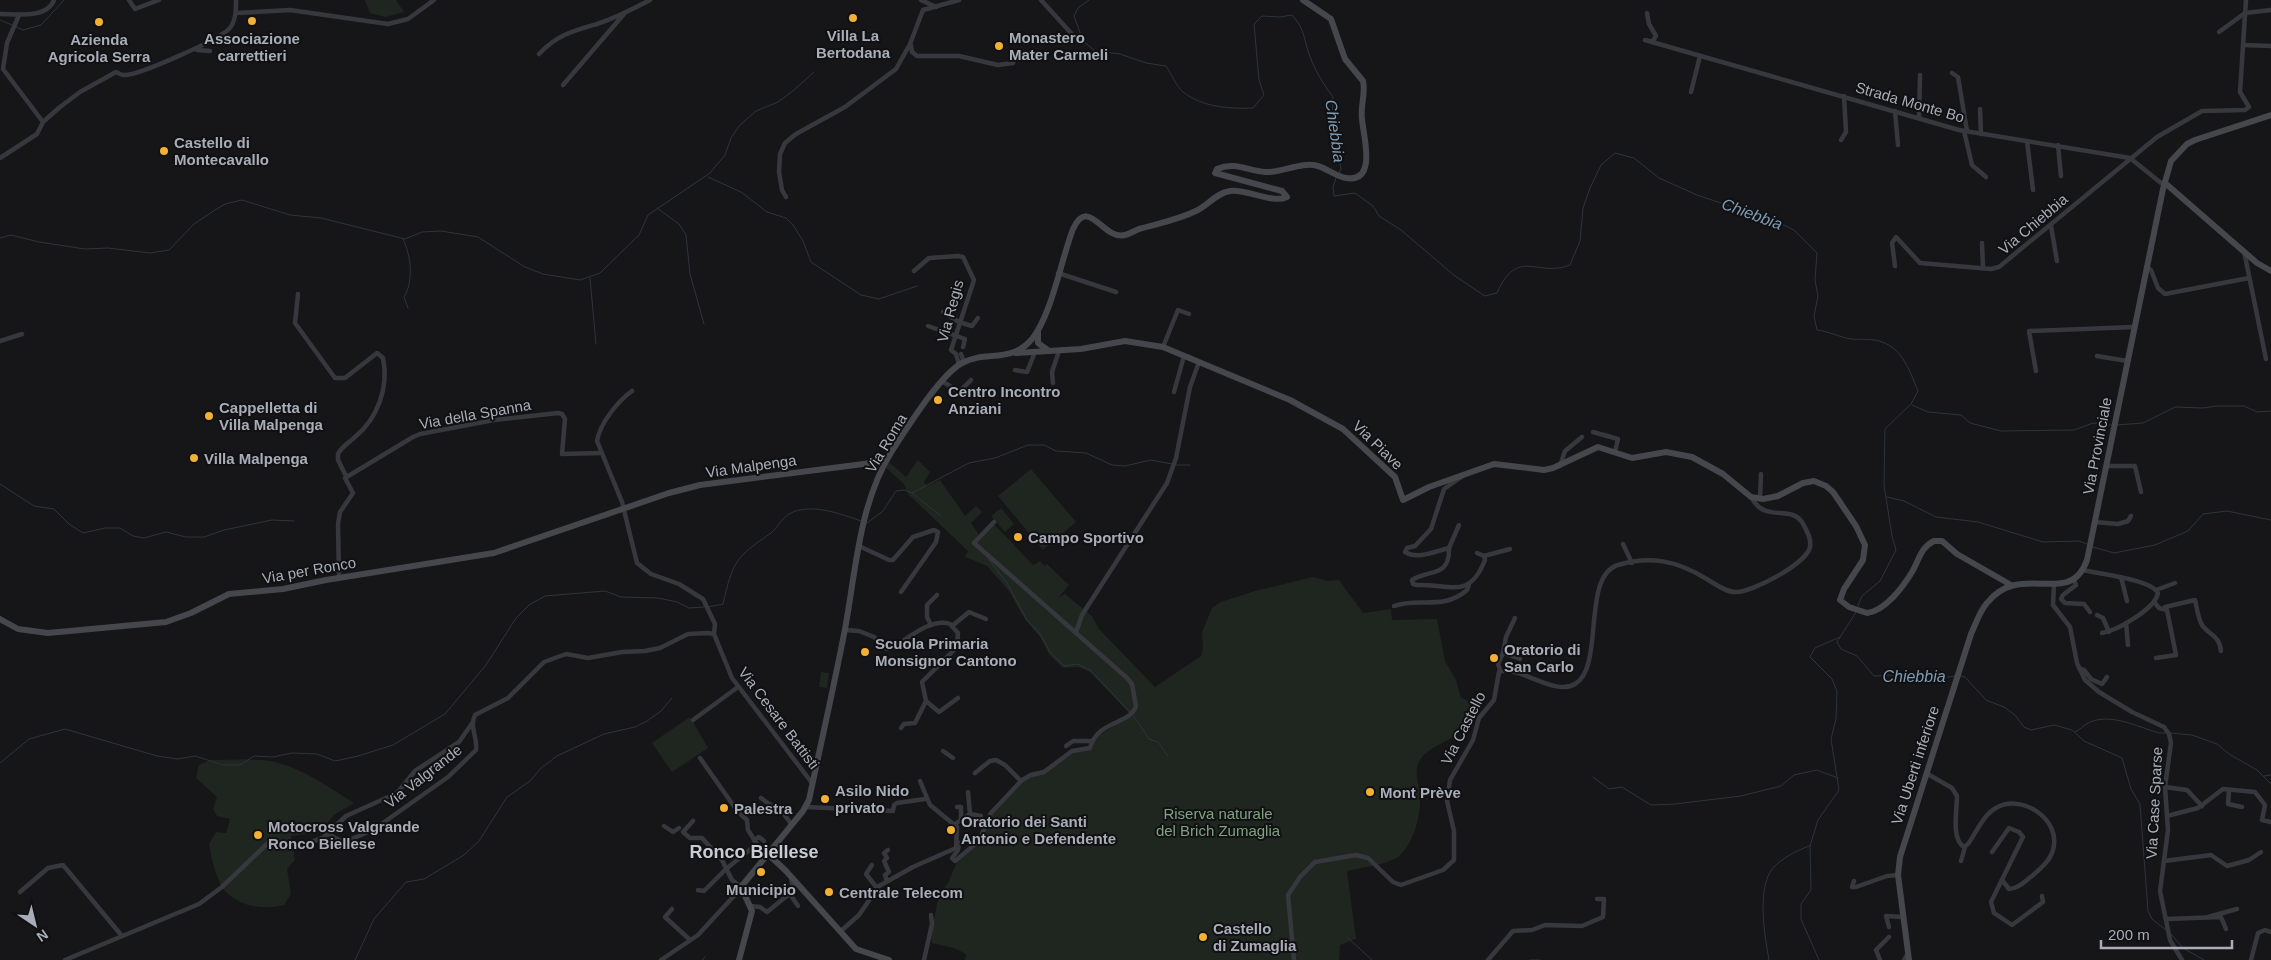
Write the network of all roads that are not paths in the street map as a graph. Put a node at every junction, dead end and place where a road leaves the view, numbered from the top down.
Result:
1 (54, 0) edge
2 (129, 0) edge
3 (159, 0) edge
4 (236, 0) edge
5 (434, 0) edge
6 (650, 0) edge
7 (921, 0) edge
8 (959, 0) edge
9 (1040, 0) edge
10 (1303, 0) edge
11 (2246, 0) edge
12 (937, 7) junction
13 (2271, 10) edge
14 (624, 12) junction
15 (236, 13) junction
16 (1648, 13) dead end
17 (0, 14) edge
18 (2245, 14) junction
19 (19, 15) junction
20 (2219, 32) dead end
21 (1071, 34) dead end
22 (1646, 40) dead end
23 (1652, 42) junction
24 (910, 44) junction
25 (2243, 45) junction
26 (2271, 46) edge
27 (197, 50) junction
28 (210, 52) dead end
29 (539, 54) dead end
30 (1016, 55) dead end
31 (1700, 56) junction
32 (2, 70) edge
33 (1952, 73) dead end
34 (1920, 75) dead end
35 (563, 85) dead end
36 (1691, 92) dead end
37 (1844, 96) junction
38 (1980, 109) dead end
39 (1895, 111) junction
40 (2271, 115) edge
41 (1919, 118) junction
42 (43, 122) junction
43 (1966, 131) junction
44 (1982, 134) junction
45 (1841, 140) dead end
46 (2027, 141) junction
47 (1898, 145) dead end
48 (2058, 145) junction
49 (0, 158) edge
50 (2130, 158) junction
51 (2061, 176) dead end
52 (1986, 177) dead end
53 (2165, 183) junction
54 (2033, 190) dead end
55 (786, 197) dead end
56 (2051, 226) junction
57 (1982, 243) dead end
58 (2244, 250) junction
59 (2058, 261) dead end
60 (1895, 266) dead end
61 (2146, 267) junction
62 (1983, 268) junction
63 (914, 271) dead end
64 (2271, 271) edge
65 (1058, 273) junction
66 (2248, 278) junction
67 (1116, 292) dead end
68 (298, 294) dead end
69 (943, 312) dead end
70 (1189, 314) dead end
71 (978, 318) dead end
72 (959, 322) junction
73 (1041, 322) junction
74 (928, 326) dead end
75 (2134, 327) junction
76 (22, 334) dead end
77 (955, 337) junction
78 (0, 341) edge
79 (1029, 341) junction
80 (1038, 343) junction
81 (1163, 346) junction
82 (963, 347) dead end
83 (1059, 350) junction
84 (1050, 351) junction
85 (1036, 352) junction
86 (961, 354) dead end
87 (1012, 354) junction
88 (1184, 356) junction
89 (2098, 356) dead end
90 (2266, 359) dead end
91 (2127, 361) junction
92 (1199, 362) junction
93 (962, 364) junction
94 (1015, 370) dead end
95 (2036, 371) dead end
96 (971, 380) dead end
97 (942, 381) junction
98 (1053, 383) dead end
99 (632, 391) dead end
100 (1174, 392) dead end
101 (1593, 432) dead end
102 (1582, 437) dead end
103 (1615, 452) junction
104 (600, 453) junction
105 (885, 463) junction
106 (1560, 466) junction
107 (2106, 466) junction
108 (1465, 474) junction
109 (1761, 474) dead end
110 (346, 476) junction
111 (2141, 492) dead end
112 (1751, 496) junction
113 (1760, 498) junction
114 (623, 510) junction
115 (2131, 516) dead end
116 (994, 522) dead end
117 (2094, 522) junction
118 (1459, 525) dead end
119 (1623, 544) dead end
120 (859, 546) junction
121 (1449, 548) junction
122 (1510, 549) dead end
123 (1477, 553) dead end
124 (1484, 556) junction
125 (1632, 562) junction
126 (2084, 570) junction
127 (2121, 577) junction
128 (339, 578) junction
129 (1998, 578) junction
130 (2074, 580) junction
131 (2176, 583) dead end
132 (1469, 584) junction
133 (2054, 584) junction
134 (2011, 585) junction
135 (2156, 590) junction
136 (901, 592) dead end
137 (1998, 592) junction
138 (937, 594) dead end
139 (2127, 601) dead end
140 (2154, 602) junction
141 (1394, 606) dead end
142 (2165, 608) junction
143 (2090, 612) dead end
144 (2097, 615) dead end
145 (1515, 618) dead end
146 (0, 619) edge
147 (986, 619) dead end
148 (2126, 623) junction
149 (931, 625) junction
150 (952, 626) junction
151 (845, 630) junction
152 (1076, 632) junction
153 (2108, 632) junction
154 (2102, 633) dead end
155 (714, 634) junction
156 (2128, 645) dead end
157 (2220, 651) dead end
158 (1503, 653) junction
159 (2156, 658) dead end
160 (1520, 659) dead end
161 (2079, 668) junction
162 (1500, 670) junction
163 (2108, 677) dead end
164 (738, 687) junction
165 (958, 698) dead end
166 (926, 701) junction
167 (693, 720) dead end
168 (473, 722) junction
169 (901, 728) dead end
170 (1093, 738) junction
171 (1066, 746) dead end
172 (943, 751) dead end
173 (700, 758) dead end
174 (953, 758) dead end
175 (975, 773) dead end
176 (1926, 773) junction
177 (920, 781) dead end
178 (1021, 781) junction
179 (812, 783) junction
180 (2165, 787) junction
181 (2229, 791) junction
182 (968, 792) dead end
183 (761, 798) dead end
184 (926, 798) junction
185 (2202, 806) junction
186 (957, 807) dead end
187 (2242, 807) dead end
188 (806, 808) junction
189 (970, 814) junction
190 (981, 816) dead end
191 (2167, 816) junction
192 (961, 819) junction
193 (693, 821) dead end
194 (2271, 822) edge
195 (955, 824) junction
196 (664, 826) dead end
197 (792, 826) junction
198 (682, 830) junction
199 (328, 834) junction
200 (764, 841) dead end
201 (755, 842) junction
202 (957, 842) junction
203 (1965, 848) junction
204 (888, 850) dead end
205 (1992, 852) dead end
206 (2261, 852) dead end
207 (768, 854) junction
208 (1961, 861) dead end
209 (2164, 861) junction
210 (872, 865) dead end
211 (726, 869) junction
212 (1898, 875) junction
213 (791, 876) junction
214 (2002, 880) junction
215 (887, 881) junction
216 (1854, 881) dead end
217 (877, 888) junction
218 (741, 889) junction
219 (698, 890) dead end
220 (20, 892) dead end
221 (790, 894) junction
222 (2042, 896) dead end
223 (1597, 899) dead end
224 (751, 906) junction
225 (798, 906) dead end
226 (672, 909) dead end
227 (2238, 909) dead end
228 (931, 915) dead end
229 (1903, 917) junction
230 (2199, 918) junction
231 (2166, 919) junction
232 (1889, 927) dead end
233 (2226, 929) dead end
234 (841, 931) junction
235 (2271, 932) edge
236 (122, 936) junction
237 (1889, 937) dead end
238 (690, 940) junction
239 (1908, 957) edge
240 (65, 960) edge
241 (661, 960) edge
242 (739, 960) edge
243 (889, 960) edge
244 (924, 960) edge
245 (1294, 960) edge
246 (1488, 960) edge
247 (1880, 960) edge
248 (1904, 960) edge
249 (2182, 960) edge
250 (2251, 960) edge

1 - 19 street
2 - 3 street
4 - 15 street
5 - 15 street
6 - 14 street
7 - 12 street
8 - 12 street
9 - 21 street
10 - 65 street
11 - 18 street
12 - 24 street
13 - 18 street
14 - 29 street
14 - 35 street
15 - 27 street
16 - 23 street
17 - 19 street
18 - 20 street
18 - 25 street
19 - 32 street
22 - 23 street, Strada Monte Bo
23 - 31 street, Strada Monte Bo
24 - 30 street
24 - 55 street
25 - 26 street
25 - 50 street, Via Chiebbia
27 - 28 street
27 - 42 street
31 - 36 street
31 - 37 street, Strada Monte Bo
32 - 42 street
33 - 43 street
34 - 41 street
37 - 39 street, Strada Monte Bo
37 - 45 street
38 - 44 street
39 - 41 street, Strada Monte Bo
39 - 47 street
40 - 53 street, Via Provinciale
41 - 43 street, Strada Monte Bo
42 - 49 street
43 - 44 street, Strada Monte Bo
43 - 52 street
44 - 46 street, Strada Monte Bo
46 - 48 street, Strada Monte Bo
46 - 54 street
48 - 50 street, Strada Monte Bo
48 - 51 street
50 - 53 street, Strada Monte Bo
50 - 56 street, Via Chiebbia
53 - 58 street
53 - 61 street, Via Provinciale
56 - 59 street
56 - 62 street, Via Chiebbia
57 - 62 street
58 - 64 street
58 - 66 street
60 - 62 street, Via Chiebbia
61 - 66 street
61 - 75 street, Via Provinciale
63 - 72 street, Via Regis
65 - 67 street
65 - 73 street
66 - 90 street
68 - 110 street
69 - 72 street
70 - 81 street
71 - 72 street
72 - 77 street, Via Regis
73 - 79 street
73 - 80 street
74 - 77 street
75 - 91 street, Via Provinciale
75 - 95 street
76 - 78 street
77 - 82 street
77 - 93 street, Via Regis
79 - 80 street
79 - 85 street
79 - 87 street
80 - 84 street
81 - 83 street, Via Piave
81 - 88 street, Via Piave
83 - 84 street, Via Piave
83 - 98 street
84 - 85 street, Via Piave
85 - 87 street, Via Piave
85 - 94 street
86 - 93 street
87 - 93 street
88 - 92 street, Via Piave
88 - 100 street
89 - 91 street
91 - 107 street, Via Provinciale
92 - 108 street, Via Piave
92 - 152 street
93 - 97 street, Via Roma
96 - 97 street
97 - 105 street, Via Roma
99 - 104 street
101 - 103 street
102 - 106 street
103 - 106 street, Via Piave
103 - 112 street, Via Piave
104 - 110 street, Via della Spanna
104 - 114 street, Via Cesare Battisti
105 - 114 street, Via Malpenga
105 - 120 street, Via Roma
106 - 108 street, Via Piave
107 - 111 street
107 - 117 street, Via Provinciale
108 - 121 street
109 - 113 street
110 - 128 street
112 - 113 street
112 - 125 street
113 - 129 street
114 - 128 street, Via per Ronco
114 - 155 street, Via Cesare Battisti
115 - 117 street
116 - 152 street
117 - 126 street, Via Provinciale
118 - 121 street
119 - 125 street
120 - 136 street
120 - 151 street, Via Roma
121 - 132 street
122 - 124 street
123 - 124 street
124 - 132 street
125 - 162 street
126 - 127 street
126 - 130 street
127 - 135 street
127 - 139 street
128 - 146 street, Via per Ronco
129 - 134 street
129 - 137 street
130 - 133 street, Via Uberti inferiore
130 - 143 street
131 - 135 street
132 - 141 street
133 - 134 street, Via Uberti inferiore
133 - 161 street, Via Case Sparse
134 - 137 street, Via Uberti inferiore
135 - 140 street
137 - 176 street, Via Uberti inferiore
138 - 149 street
140 - 142 street
140 - 148 street
142 - 157 street
142 - 159 street
144 - 153 street
145 - 158 street, Via Castello
147 - 150 street
148 - 153 street
148 - 156 street
149 - 150 street
149 - 151 street
150 - 166 street
151 - 179 street, Via Roma
152 - 170 street
153 - 154 street
155 - 164 street, Via Cesare Battisti
155 - 168 street
158 - 160 street
158 - 162 street, Via Castello
161 - 163 street
161 - 180 street, Via Case Sparse
162 - 245 street, Via Castello
164 - 167 street
164 - 179 street, Via Cesare Battisti
165 - 166 street
166 - 169 street
168 - 199 street
168 - 199 street, Via Valgrande
170 - 171 street
170 - 178 street
172 - 174 street
173 - 201 street
175 - 178 street
176 - 203 street
176 - 212 street, Via Uberti inferiore
177 - 184 street
178 - 202 street
179 - 188 street, Via Roma
180 - 185 street
180 - 191 street, Via Case Sparse
181 - 185 street
181 - 187 street
181 - 194 street
182 - 189 street
183 - 197 street
184 - 188 street
184 - 195 street
185 - 191 street
186 - 192 street
188 - 197 street, Via Roma
189 - 190 street
189 - 192 street
191 - 209 street, Via Case Sparse
192 - 195 street
193 - 198 street
195 - 202 street
196 - 198 street
197 - 207 street, Via Roma
198 - 211 street
199 - 236 street
200 - 201 street
201 - 207 street
201 - 211 street
202 - 215 street
203 - 208 street
203 - 214 street
204 - 215 street
205 - 214 street
206 - 209 street
207 - 213 street
207 - 218 street, Via Roma
209 - 231 street, Via Case Sparse
210 - 217 street
211 - 218 street
211 - 219 street
212 - 216 street
212 - 229 street, Via Uberti inferiore
213 - 221 street
213 - 234 street
214 - 222 street
215 - 217 street
217 - 234 street
218 - 224 street
218 - 238 street
220 - 236 street
221 - 224 street
221 - 225 street
223 - 246 street
224 - 242 street
226 - 238 street
227 - 230 street
228 - 244 street
229 - 232 street
229 - 239 street, Via Uberti inferiore
230 - 231 street
230 - 233 street
231 - 249 street, Via Case Sparse
234 - 243 street
235 - 250 street
236 - 240 street
237 - 247 street
238 - 241 street
239 - 248 street

